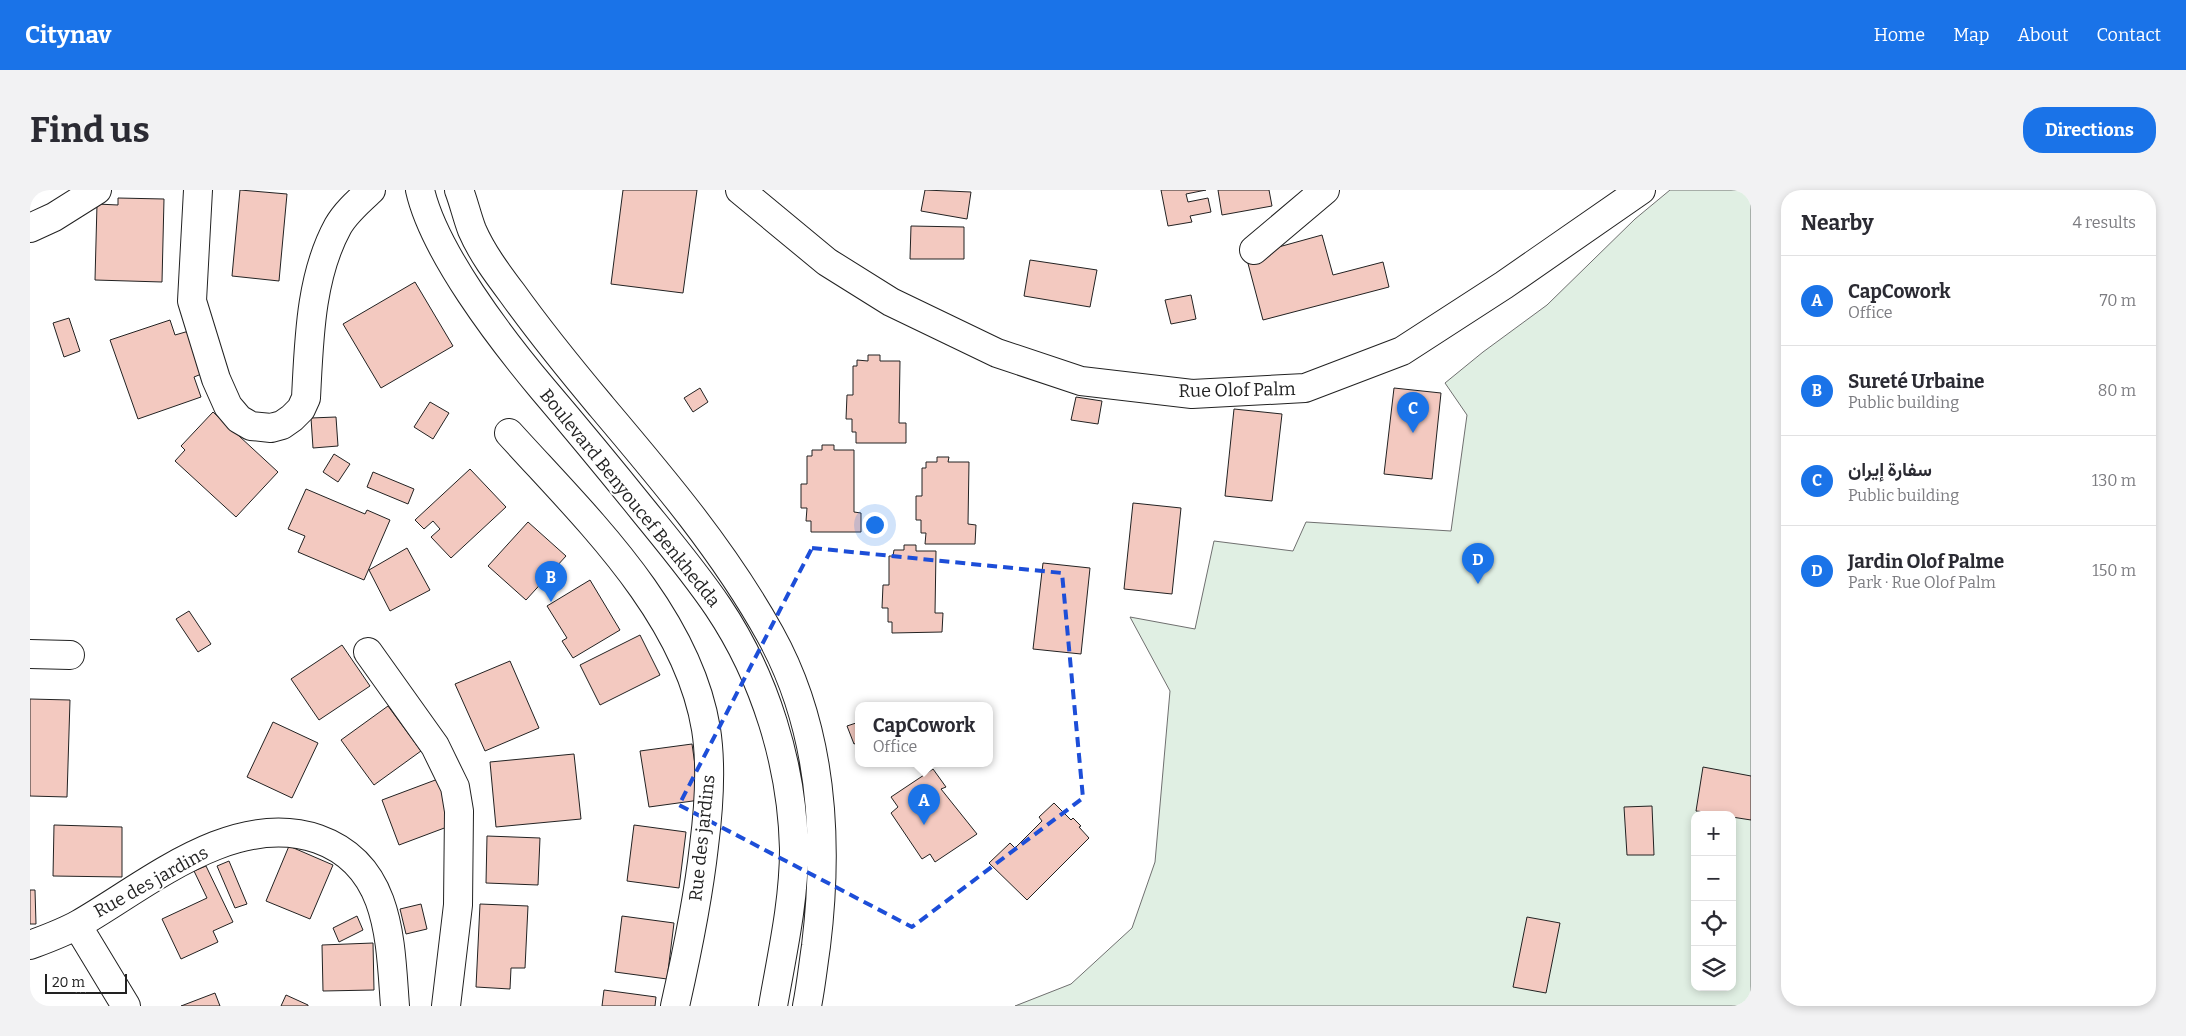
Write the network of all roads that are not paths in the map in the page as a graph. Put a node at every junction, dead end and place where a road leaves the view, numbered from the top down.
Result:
1 (67, 190) edge
2 (97, 190) edge
3 (198, 190) edge
4 (371, 190) edge
5 (420, 190) edge
6 (459, 190) edge
7 (740, 190) edge
8 (1325, 190) edge
9 (1642, 190) edge
10 (30, 221) edge
11 (30, 228) edge
12 (1254, 250) dead end
13 (509, 433) dead end
14 (368, 652) dead end
15 (30, 654) edge
16 (70, 655) dead end
17 (77, 925) junction
18 (30, 946) edge
19 (126, 1006) edge
20 (395, 1006) edge
21 (446, 1006) edge
22 (675, 1006) edge
23 (773, 1006) edge
24 (807, 1006) edge

1 - 10 street
2 - 11 street
3 - 4 street
5 - 23 street, Boulevard Benyoucef Benkhedda
6 - 24 street, Boulevard Benyoucef Benkhedda
7 - 9 street, Rue Olof Palm
8 - 12 street
13 - 22 street, Rue des jardins
14 - 21 street
15 - 16 street
17 - 18 street, Rue des jardins
17 - 19 street
17 - 20 street, Rue des jardins

